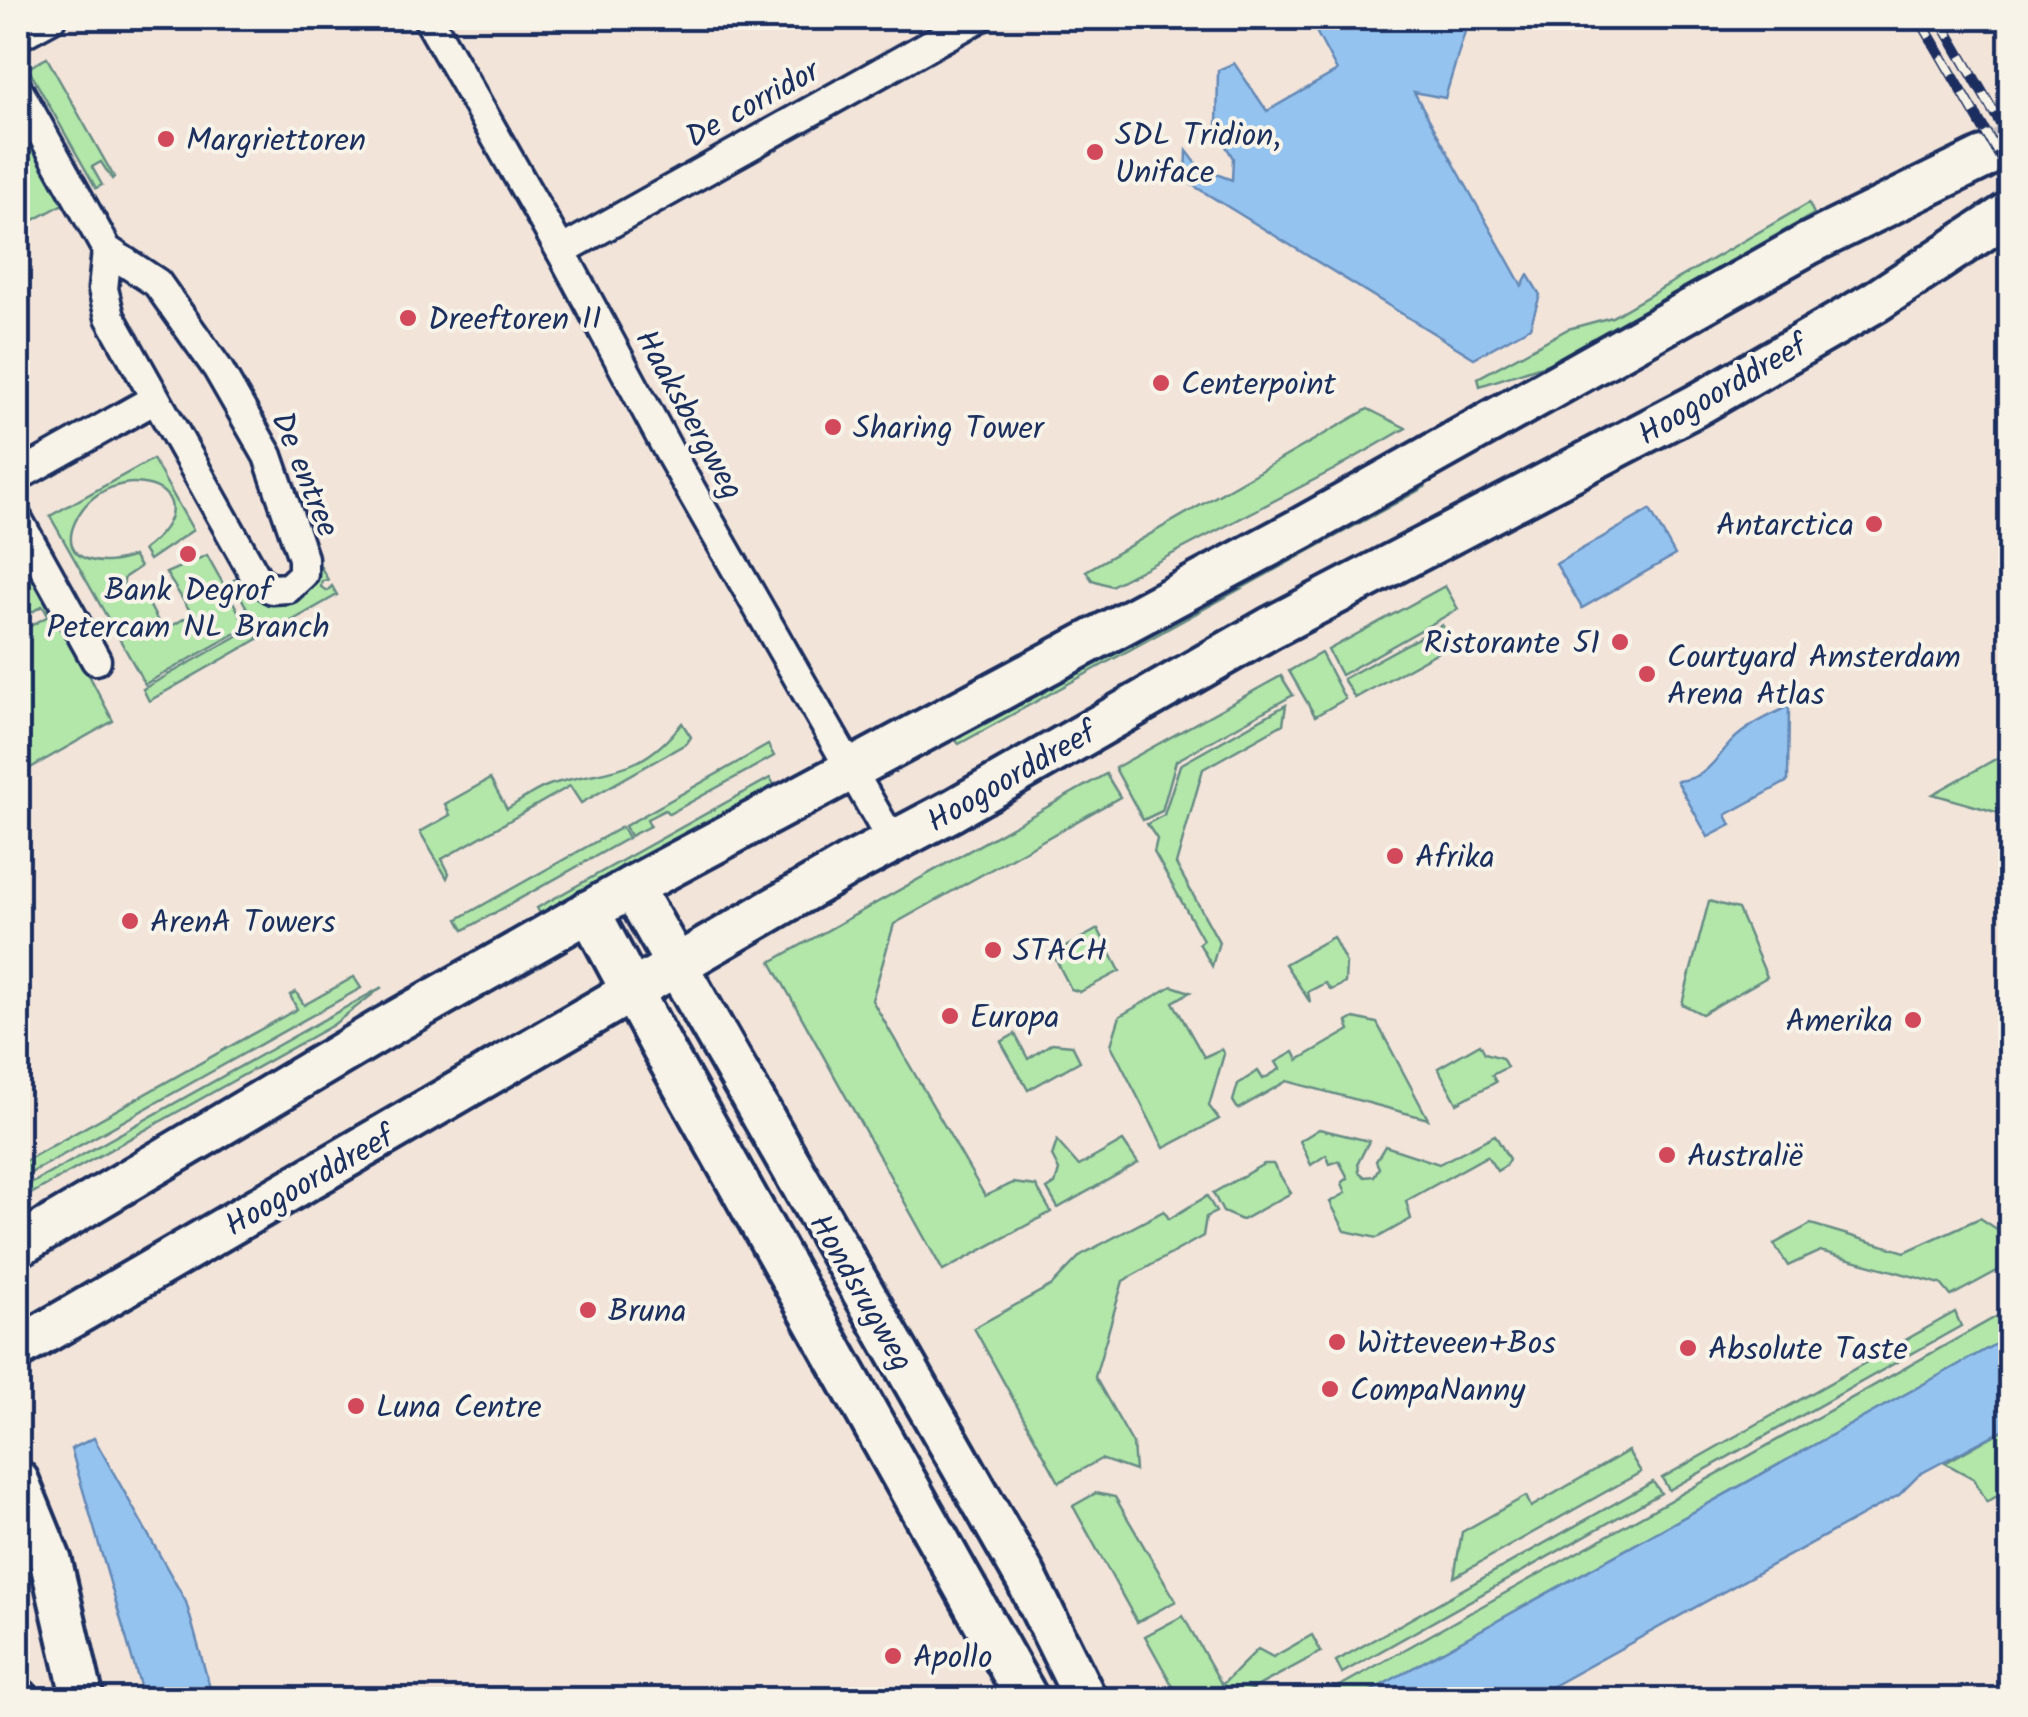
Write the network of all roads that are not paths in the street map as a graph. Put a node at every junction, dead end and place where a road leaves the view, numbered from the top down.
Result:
1 (51, 18) edge
2 (428, 18) edge
3 (978, 18) edge
4 (18, 36) edge
5 (18, 90) edge
6 (1983, 158) tunnel mouth
7 (2009, 213) edge
8 (107, 250) junction
9 (561, 251) junction
10 (155, 399) junction
11 (18, 476) edge
12 (18, 520) edge
13 (96, 660) dead end
14 (851, 767) junction
15 (893, 843) junction
16 (632, 887) junction
17 (589, 911) junction
18 (676, 966) junction
19 (631, 991) junction
20 (18, 1246) edge
21 (18, 1348) edge
22 (18, 1481) edge
23 (83, 1700) edge
24 (1028, 1700) edge
25 (1086, 1700) edge

1 - 4 street
2 - 9 street, Haaksbergweg
3 - 9 street, De corridor
5 - 8 street, De entree
6 - 14 street
7 - 15 street, Hoogoorddreef
8 - 10 street, De entree
8 - 10 street, De entree
9 - 14 street, Haaksbergweg
10 - 11 street
12 - 13 street
14 - 15 street, Haaksbergweg
14 - 16 street
15 - 18 street, Hoogoorddreef
16 - 17 street
16 - 18 street, Hondsrugweg
17 - 19 street, Hondsrugweg
17 - 20 street
18 - 19 street, Hoogoorddreef
18 - 25 street, Hondsrugweg
19 - 21 street, Hoogoorddreef
19 - 24 street, Hondsrugweg
22 - 23 street

